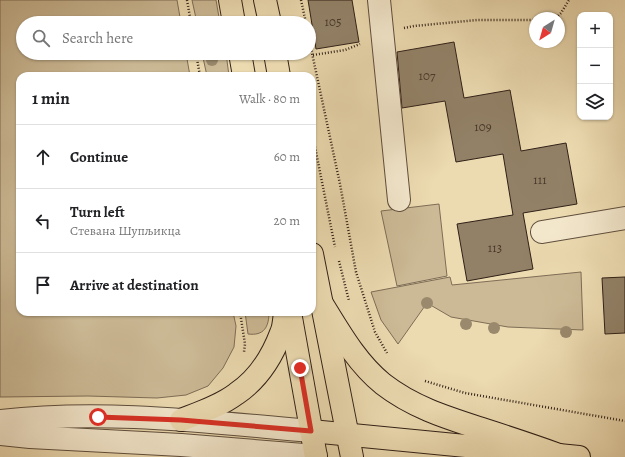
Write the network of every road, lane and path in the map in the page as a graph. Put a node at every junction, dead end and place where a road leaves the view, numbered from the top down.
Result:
1 (187, 0) edge
2 (230, 0) edge
3 (266, 0) edge
4 (301, 0) edge
5 (379, 0) edge
6 (569, 0) edge
7 (562, 12) edge
8 (190, 16) edge
9 (233, 16) edge
10 (269, 16) edge
11 (304, 16) edge
12 (529, 20) edge
13 (383, 32) junction
14 (316, 54) edge
15 (197, 60) edge
16 (241, 60) edge
17 (276, 60) edge
18 (313, 60) edge
19 (199, 72) edge
20 (243, 72) edge
21 (278, 72) edge
22 (316, 72) edge
23 (316, 73) edge
24 (316, 151) edge
25 (400, 200) dead end
26 (625, 218) edge
27 (542, 232) dead end
28 (337, 252) dead end
29 (338, 259) dead end
30 (316, 275) edge
31 (321, 302) junction
32 (349, 302) dead end
33 (241, 316) edge
34 (284, 316) edge
35 (291, 316) edge
36 (243, 358) dead end
37 (390, 359) dead end
38 (424, 381) dead end
39 (181, 420) junction
40 (0, 421) edge
41 (625, 421) edge
42 (311, 431) junction
43 (0, 434) edge
44 (348, 434) junction
45 (569, 456) edge
46 (318, 457) edge
47 (352, 457) edge

1 - 8 path
2 - 9 main road
3 - 10 main road
4 - 11 path
5 - 13 street
6 - 7 path
12 - 13 path
13 - 14 path
13 - 25 street
15 - 19 path
16 - 20 main road
17 - 21 main road
18 - 22 path
23 - 37 path
24 - 28 path
26 - 27 street
29 - 32 path
30 - 31 main road
31 - 44 main road
31 - 45 main road
33 - 36 path
34 - 39 main road
35 - 42 main road
38 - 41 path
39 - 40 street
39 - 42 street
42 - 44 main road
42 - 46 main road
43 - 46 street
44 - 45 main road
44 - 47 main road

